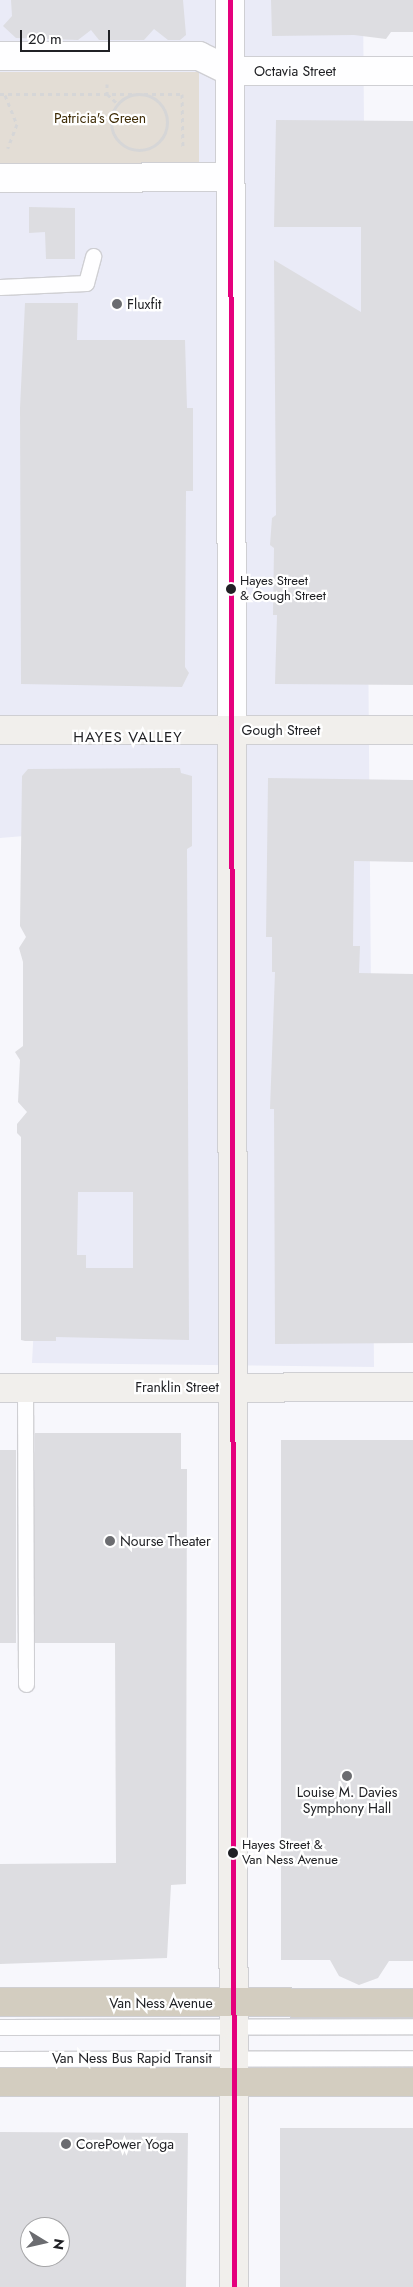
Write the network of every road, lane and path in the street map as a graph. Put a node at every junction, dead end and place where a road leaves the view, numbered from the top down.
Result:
1 (230, 0) edge
2 (0, 56) edge
3 (230, 71) junction
4 (413, 71) edge
5 (2, 94) edge
6 (138, 94) junction
7 (183, 150) dead end
8 (2, 165) edge
9 (230, 177) junction
10 (93, 256) dead end
11 (0, 287) edge
12 (0, 730) edge
13 (232, 730) junction
14 (413, 730) edge
15 (230, 1387) junction
16 (413, 1387) edge
17 (13, 1388) edge
18 (26, 1684) dead end
19 (0, 2002) edge
20 (413, 2003) edge
21 (233, 2015) junction
22 (413, 2026) edge
23 (0, 2027) edge
24 (413, 2058) edge
25 (0, 2059) edge
26 (233, 2070) junction
27 (0, 2082) edge
28 (413, 2082) edge
29 (234, 2287) edge

1 - 3 street
2 - 3 street, Octavia Street
3 - 4 street, Octavia Street
3 - 9 street
5 - 6 path
5 - 8 path
6 - 6 path
6 - 7 path
8 - 9 street
9 - 13 street
10 - 11 lane
12 - 13 main road, Gough Street
13 - 14 main road, Gough Street
13 - 15 main road
15 - 16 main road, Franklin Street
15 - 17 main road, Franklin Street
15 - 21 main road
17 - 18 lane
19 - 21 highway, Van Ness Avenue
20 - 21 highway, Van Ness Avenue
21 - 22 lane
21 - 23 lane
21 - 26 main road
24 - 26 lane, Van Ness Bus Rapid Transit
25 - 26 lane, Van Ness Bus Rapid Transit
26 - 27 highway
26 - 28 highway
26 - 29 main road

